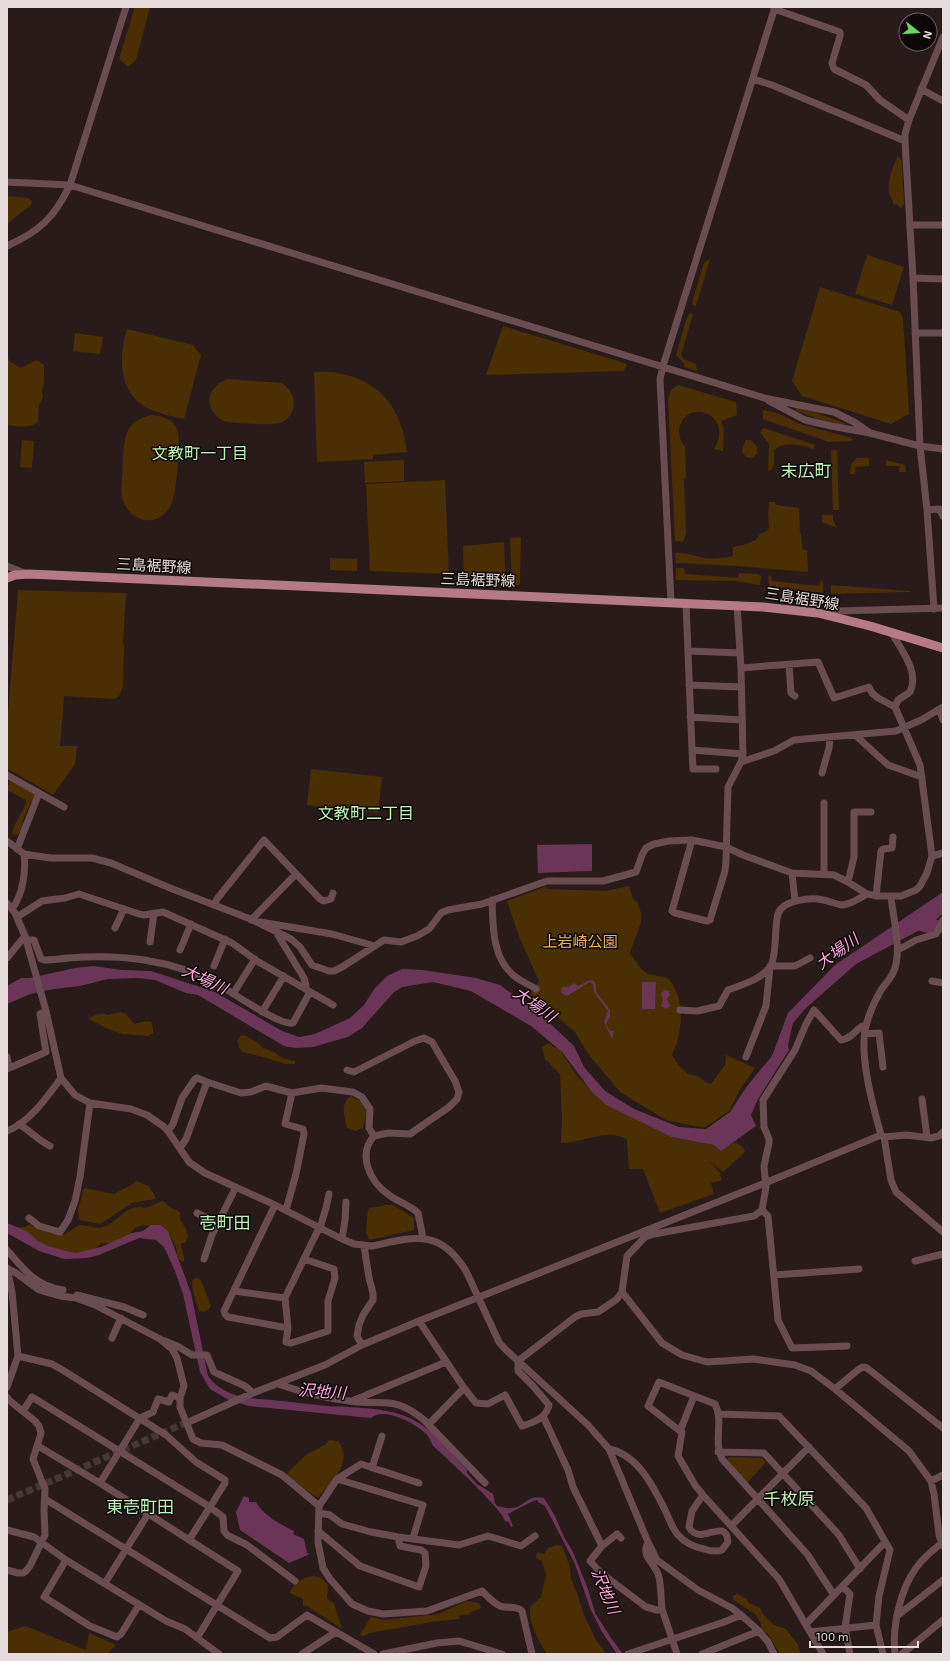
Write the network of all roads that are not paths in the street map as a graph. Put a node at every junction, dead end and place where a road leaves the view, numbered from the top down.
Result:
1 (126, 7) edge
2 (775, 8) edge
3 (942, 41) edge
4 (753, 79) junction
5 (921, 89) junction
6 (943, 101) edge
7 (909, 120) junction
8 (904, 141) junction
9 (7, 182) edge
10 (70, 185) junction
11 (910, 225) junction
12 (943, 225) edge
13 (7, 246) edge
14 (913, 278) junction
15 (943, 280) edge
16 (915, 333) junction
17 (943, 333) edge
18 (663, 366) junction
19 (764, 398) junction
20 (870, 433) junction
21 (920, 446) junction
22 (943, 449) edge
23 (927, 510) junction
24 (943, 516) edge
25 (7, 566) edge
26 (29, 574) junction
27 (7, 578) edge
28 (671, 602) junction
29 (686, 602) junction
30 (737, 605) junction
31 (943, 608) edge
32 (934, 609) junction
33 (828, 616) junction
34 (892, 633) junction
35 (943, 648) edge
36 (688, 651) junction
37 (740, 653) junction
38 (789, 665) junction
39 (741, 668) junction
40 (689, 685) junction
41 (741, 686) junction
42 (796, 696) dead end
43 (894, 707) junction
44 (941, 708) edge
45 (690, 717) junction
46 (742, 720) junction
47 (943, 720) edge
48 (903, 728) junction
49 (855, 735) junction
50 (830, 737) junction
51 (692, 750) junction
52 (743, 754) junction
53 (742, 762) junction
54 (716, 769) dead end
55 (822, 773) dead end
56 (7, 775) edge
57 (922, 778) junction
58 (39, 794) junction
59 (824, 803) dead end
60 (64, 806) dead end
61 (870, 812) dead end
62 (893, 837) dead end
63 (692, 840) junction
64 (7, 841) edge
65 (726, 847) junction
66 (17, 849) junction
67 (943, 853) edge
68 (24, 854) junction
69 (932, 856) junction
70 (792, 873) junction
71 (296, 874) junction
72 (824, 874) junction
73 (848, 882) junction
74 (333, 893) dead end
75 (867, 894) junction
76 (876, 896) junction
77 (891, 897) junction
78 (492, 900) junction
79 (795, 901) junction
80 (214, 905) junction
81 (9, 906) edge
82 (124, 909) junction
83 (154, 913) junction
84 (17, 917) junction
85 (252, 920) junction
86 (943, 920) edge
87 (191, 924) junction
88 (115, 928) dead end
89 (276, 932) junction
90 (26, 938) junction
91 (225, 939) junction
92 (150, 942) dead end
93 (375, 946) junction
94 (898, 949) junction
95 (180, 950) dead end
96 (7, 958) edge
97 (810, 958) dead end
98 (255, 959) junction
99 (214, 966) dead end
100 (770, 966) junction
101 (284, 976) junction
102 (932, 981) dead end
103 (943, 983) edge
104 (536, 989) dead end
105 (307, 990) junction
106 (233, 994) junction
107 (333, 1005) dead end
108 (680, 1010) dead end
109 (46, 1011) junction
110 (262, 1012) junction
111 (866, 1026) junction
112 (865, 1034) junction
113 (7, 1057) edge
114 (746, 1057) dead end
115 (883, 1067) dead end
116 (8, 1069) edge
117 (347, 1070) dead end
118 (61, 1078) junction
119 (207, 1082) junction
120 (292, 1093) junction
121 (922, 1099) dead end
122 (90, 1103) junction
123 (20, 1124) junction
124 (7, 1131) edge
125 (168, 1131) junction
126 (943, 1132) edge
127 (374, 1136) junction
128 (882, 1136) junction
129 (927, 1137) junction
130 (50, 1146) dead end
131 (180, 1148) junction
132 (766, 1184) junction
133 (236, 1187) junction
134 (329, 1194) dead end
135 (346, 1202) dead end
136 (275, 1205) junction
137 (286, 1210) junction
138 (762, 1210) junction
139 (197, 1213) dead end
140 (29, 1218) dead end
141 (218, 1224) junction
142 (320, 1228) junction
143 (943, 1232) edge
144 (423, 1238) junction
145 (342, 1239) junction
146 (364, 1246) junction
147 (7, 1250) edge
148 (943, 1254) edge
149 (204, 1259) dead end
150 (304, 1259) junction
151 (915, 1261) dead end
152 (7, 1268) edge
153 (859, 1269) dead end
154 (774, 1275) junction
155 (234, 1291) junction
156 (622, 1292) junction
157 (65, 1293) junction
158 (285, 1298) junction
159 (478, 1298) junction
160 (143, 1315) dead end
161 (121, 1318) junction
162 (419, 1321) junction
163 (288, 1328) junction
164 (112, 1338) dead end
165 (160, 1339) junction
166 (362, 1345) junction
167 (847, 1346) dead end
168 (18, 1356) junction
169 (518, 1361) junction
170 (446, 1362) junction
171 (278, 1384) junction
172 (7, 1387) edge
173 (464, 1388) junction
174 (836, 1389) junction
175 (250, 1395) junction
176 (694, 1396) junction
177 (7, 1397) edge
178 (180, 1398) junction
179 (351, 1402) junction
180 (23, 1411) junction
181 (719, 1414) junction
182 (543, 1416) junction
183 (140, 1418) junction
184 (191, 1421) tunnel mouth
185 (429, 1424) junction
186 (943, 1428) edge
187 (680, 1431) junction
188 (382, 1436) dead end
189 (38, 1446) junction
190 (809, 1447) junction
191 (609, 1449) junction
192 (119, 1452) junction
193 (718, 1452) junction
194 (372, 1468) junction
195 (784, 1473) junction
196 (943, 1475) edge
197 (337, 1479) junction
198 (931, 1481) junction
199 (100, 1483) junction
200 (419, 1483) dead end
201 (485, 1483) dead end
202 (703, 1495) junction
203 (45, 1499) junction
204 (757, 1500) junction
205 (210, 1507) junction
206 (319, 1509) junction
207 (148, 1514) junction
208 (731, 1526) junction
209 (7, 1530) edge
210 (318, 1531) junction
211 (535, 1536) dead end
212 (398, 1537) junction
213 (413, 1538) junction
214 (621, 1538) dead end
215 (189, 1540) junction
216 (648, 1542) junction
217 (885, 1542) junction
218 (43, 1543) junction
219 (942, 1544) edge
220 (602, 1546) junction
221 (126, 1549) junction
222 (66, 1560) junction
223 (860, 1569) junction
224 (7, 1570) edge
225 (943, 1580) edge
226 (295, 1581) dead end
227 (105, 1583) junction
228 (843, 1587) junction
229 (834, 1595) junction
230 (139, 1605) junction
231 (218, 1605) junction
232 (662, 1609) junction
233 (741, 1615) junction
234 (897, 1616) junction
235 (943, 1620) edge
236 (806, 1624) junction
237 (876, 1625) junction
238 (845, 1628) junction
239 (759, 1631) junction
240 (336, 1632) junction
241 (810, 1632) junction
242 (197, 1638) junction
243 (717, 1651) edge
244 (219, 1654) edge
245 (302, 1654) edge
246 (374, 1654) edge
247 (383, 1654) edge
248 (502, 1654) edge
249 (532, 1654) edge
250 (628, 1654) edge
251 (677, 1654) edge
252 (702, 1654) edge
253 (774, 1654) edge
254 (824, 1654) edge
255 (850, 1654) edge
256 (882, 1654) edge
257 (895, 1654) edge
258 (902, 1654) edge

1 - 10 street
2 - 4 street
2 - 7 street
3 - 5 street
4 - 8 street
4 - 18 street
5 - 6 street
5 - 7 street
7 - 8 street
8 - 11 street
9 - 10 street
10 - 13 street
10 - 18 street
11 - 12 street
11 - 14 street
14 - 15 street
14 - 16 street
16 - 17 street
16 - 21 street
18 - 19 street
18 - 28 street
19 - 20 street
19 - 20 street
20 - 21 street
21 - 22 street
21 - 23 street
23 - 24 street
23 - 32 street
25 - 26 street
26 - 27 main road, 三島裾野線
26 - 28 main road, 三島裾野線
28 - 29 main road, 三島裾野線
29 - 30 main road, 三島裾野線
29 - 36 street
30 - 33 main road, 三島裾野線
30 - 37 street
31 - 32 street
32 - 33 street
33 - 34 main road, 三島裾野線
34 - 35 main road, 三島裾野線
34 - 43 street
36 - 37 street
36 - 40 street
37 - 39 street
38 - 39 street
38 - 42 street
38 - 43 street
39 - 41 street
40 - 41 street
40 - 45 street
41 - 46 street
43 - 48 street
44 - 47 street
44 - 48 street
45 - 46 street
45 - 51 street
46 - 52 street
48 - 49 street
48 - 57 street
49 - 50 street
49 - 57 street
50 - 53 street
50 - 55 street
51 - 52 street
51 - 54 street
52 - 53 street
53 - 65 street
56 - 58 street
57 - 69 street
58 - 60 street
58 - 66 street
59 - 72 street
61 - 73 street
62 - 76 street
63 - 65 street
63 - 65 street
63 - 78 street
64 - 66 street
65 - 70 street
66 - 68 street
67 - 69 street
68 - 80 street
68 - 81 street
69 - 77 street
70 - 72 street
70 - 79 street
71 - 74 street
71 - 80 street
71 - 85 street
72 - 73 street
73 - 75 street
75 - 76 street
75 - 79 street
76 - 77 street
77 - 94 street
78 - 93 street
78 - 104 street
79 - 100 street
80 - 85 street
81 - 84 street
82 - 83 street
82 - 84 street
82 - 88 street
83 - 87 street
83 - 92 street
84 - 90 street
85 - 89 street
85 - 93 street
86 - 94 street
87 - 91 street
87 - 95 street
89 - 93 street
89 - 105 street
90 - 96 street
90 - 106 street
90 - 109 street
91 - 98 street
91 - 99 street
94 - 111 street
97 - 100 street
98 - 101 street
98 - 106 street
100 - 108 street
100 - 114 street
101 - 105 street
101 - 110 street
102 - 103 street
105 - 107 street
105 - 110 street
106 - 110 street
109 - 116 street
109 - 118 street
111 - 112 street
111 - 132 street
112 - 115 street
112 - 128 street
113 - 116 street
117 - 127 street
118 - 122 street
118 - 123 street
119 - 120 street
119 - 125 street
119 - 131 street
120 - 127 street
120 - 137 street
121 - 129 street
122 - 125 street
122 - 140 street
123 - 124 street
123 - 130 street
125 - 131 street
126 - 129 street
127 - 144 street
128 - 129 street
128 - 132 street
128 - 143 street
131 - 133 street
132 - 138 street
132 - 159 street
133 - 136 street
133 - 141 street
134 - 142 street
135 - 145 street
136 - 137 street
136 - 155 street
137 - 142 street
138 - 154 street
138 - 156 street
139 - 141 street
141 - 149 street
142 - 145 street
142 - 150 street
144 - 146 street
144 - 159 street
145 - 146 street
146 - 166 street
147 - 157 street
148 - 151 street
150 - 158 street
150 - 163 street
152 - 157 street
152 - 168 street
153 - 154 street
154 - 167 street
155 - 158 street
155 - 163 street
156 - 169 street
156 - 174 street
157 - 160 street
157 - 161 street
158 - 163 street
159 - 162 street
159 - 169 street
161 - 164 street
161 - 165 street
162 - 166 street
162 - 170 street
165 - 175 street
165 - 178 street
166 - 171 street
168 - 172 street
168 - 183 street
169 - 182 street
169 - 191 street
170 - 173 street
170 - 179 street
171 - 175 street
171 - 179 street
173 - 182 street
173 - 185 street
174 - 186 street
174 - 198 street
175 - 184 street
176 - 181 street
176 - 187 street
176 - 187 street
177 - 180 street
178 - 183 street
178 - 206 street
179 - 185 street
180 - 189 street
180 - 192 street
181 - 190 street
181 - 193 street
182 - 220 street
183 - 192 street
183 - 205 street
185 - 201 street
187 - 202 street
188 - 194 street
189 - 199 street
189 - 203 street
190 - 195 street
190 - 217 street
191 - 202 street
191 - 216 street
192 - 199 street
192 - 205 street
193 - 195 street
193 - 204 street
194 - 197 street
194 - 200 street
195 - 204 street
195 - 223 street
196 - 198 street
197 - 206 street
197 - 213 street
198 - 219 street
199 - 207 street
202 - 208 street
203 - 218 street
203 - 221 street
204 - 208 street
204 - 229 street
205 - 215 street
205 - 226 street
206 - 210 street
206 - 212 street
207 - 215 street
207 - 221 street
208 - 236 street
209 - 218 street
210 - 212 street
210 - 249 street
211 - 213 street
212 - 213 street
214 - 220 street
215 - 231 street
216 - 232 street
216 - 233 street
217 - 223 street
217 - 237 street
218 - 222 street
218 - 224 street
219 - 234 street
220 - 232 street
221 - 227 street
221 - 231 street
222 - 227 street
222 - 230 street
223 - 228 street
225 - 234 street
227 - 230 street
228 - 229 street
228 - 238 street
229 - 236 street
230 - 242 street
231 - 240 street
231 - 242 street
232 - 251 street
233 - 239 street
233 - 250 street, bridge
234 - 257 street
235 - 258 street
236 - 241 street
237 - 238 street
237 - 256 street
238 - 241 street
238 - 255 street
239 - 243 street
239 - 253 street
240 - 245 street
240 - 246 street
241 - 254 street
242 - 244 street
243 - 252 street
247 - 248 street

